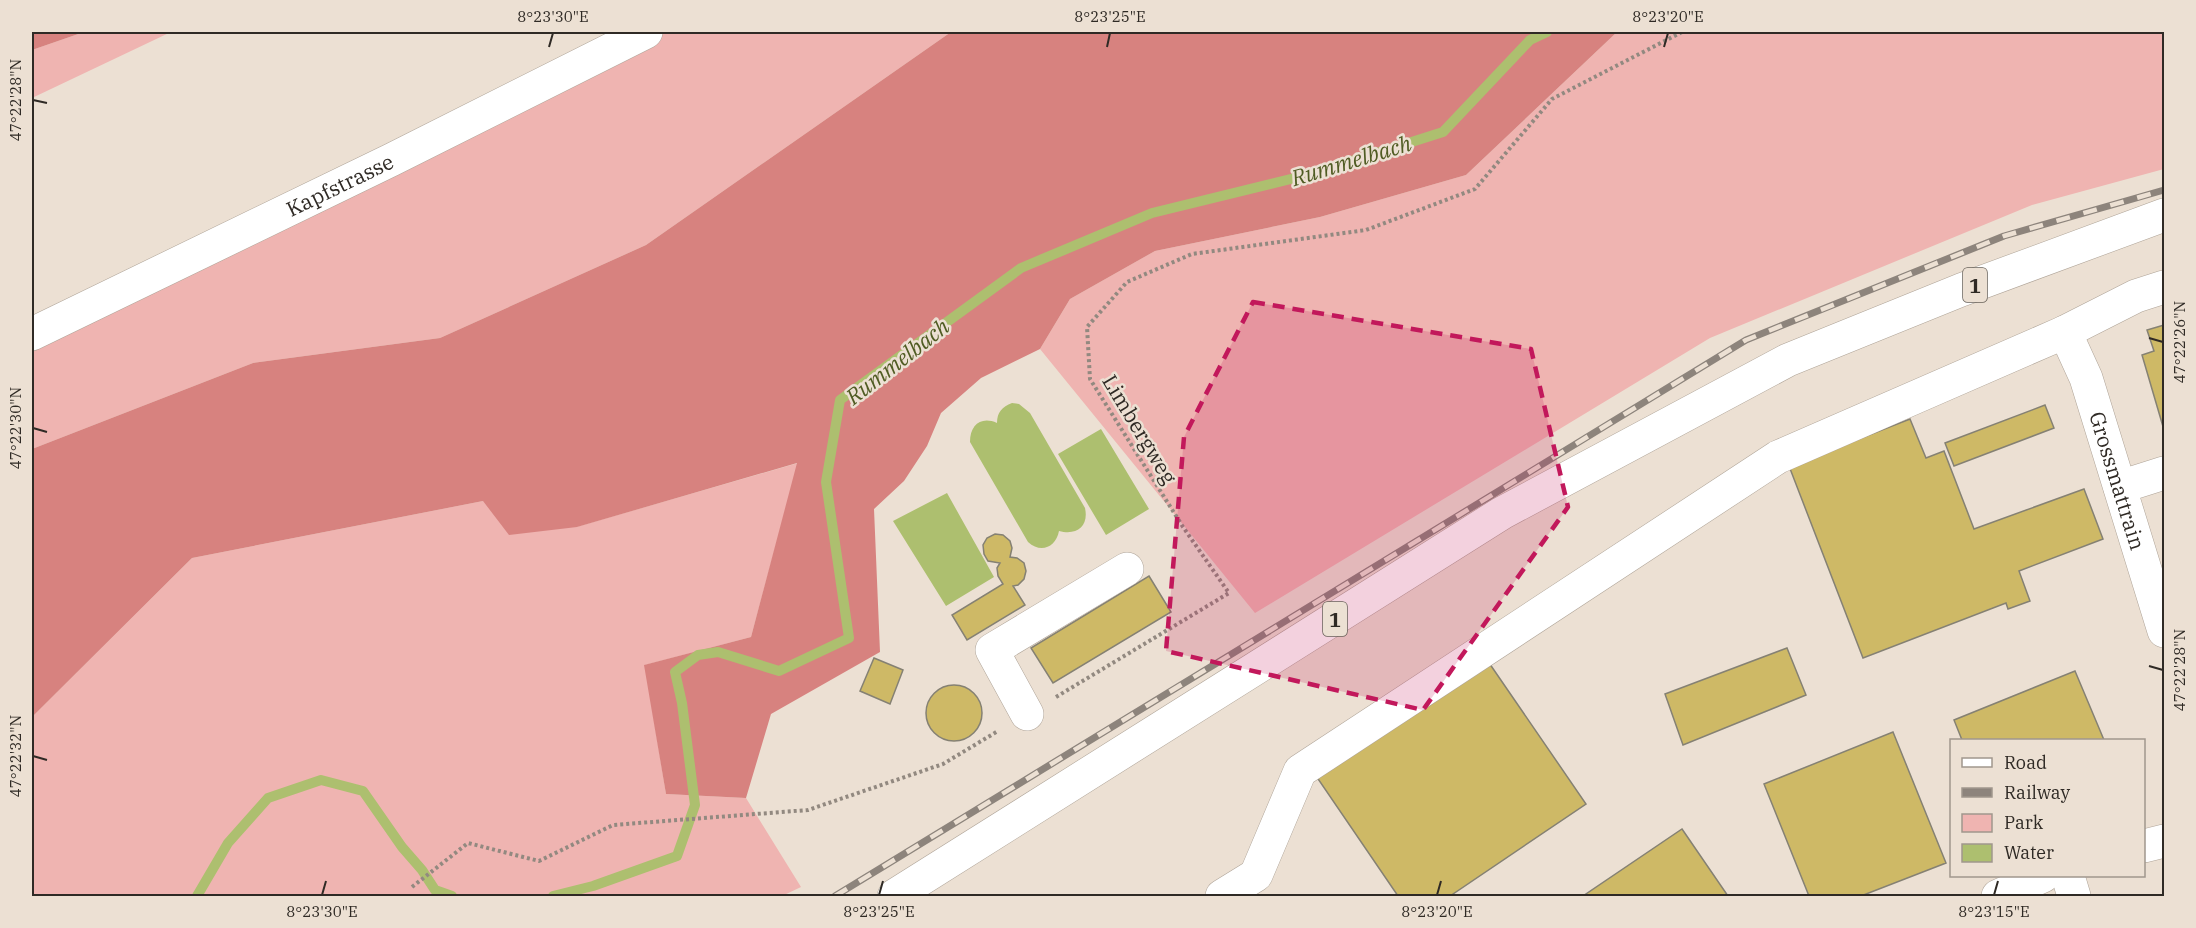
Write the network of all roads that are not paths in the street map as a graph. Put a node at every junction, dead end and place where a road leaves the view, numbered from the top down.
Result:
1 (646, 32) edge
2 (2164, 215) edge
3 (2164, 287) edge
4 (2065, 332) junction
5 (32, 334) edge
6 (2164, 472) edge
7 (2120, 487) junction
8 (1127, 569) dead end
9 (2164, 631) edge
10 (1028, 714) road end
11 (2164, 841) edge
12 (2145, 846) edge
13 (2041, 877) edge
14 (2068, 877) edge
15 (894, 897) edge
16 (1222, 897) edge
17 (1998, 897) edge
18 (2074, 897) edge

1 - 5 main road, Kapfstrasse
2 - 15 main road, 1
3 - 4 main road
4 - 7 main road, Grossmattrain
4 - 16 main road
6 - 7 main road
7 - 9 main road, Grossmattrain
8 - 10 main road
11 - 12 main road
13 - 17 main road
14 - 18 main road

